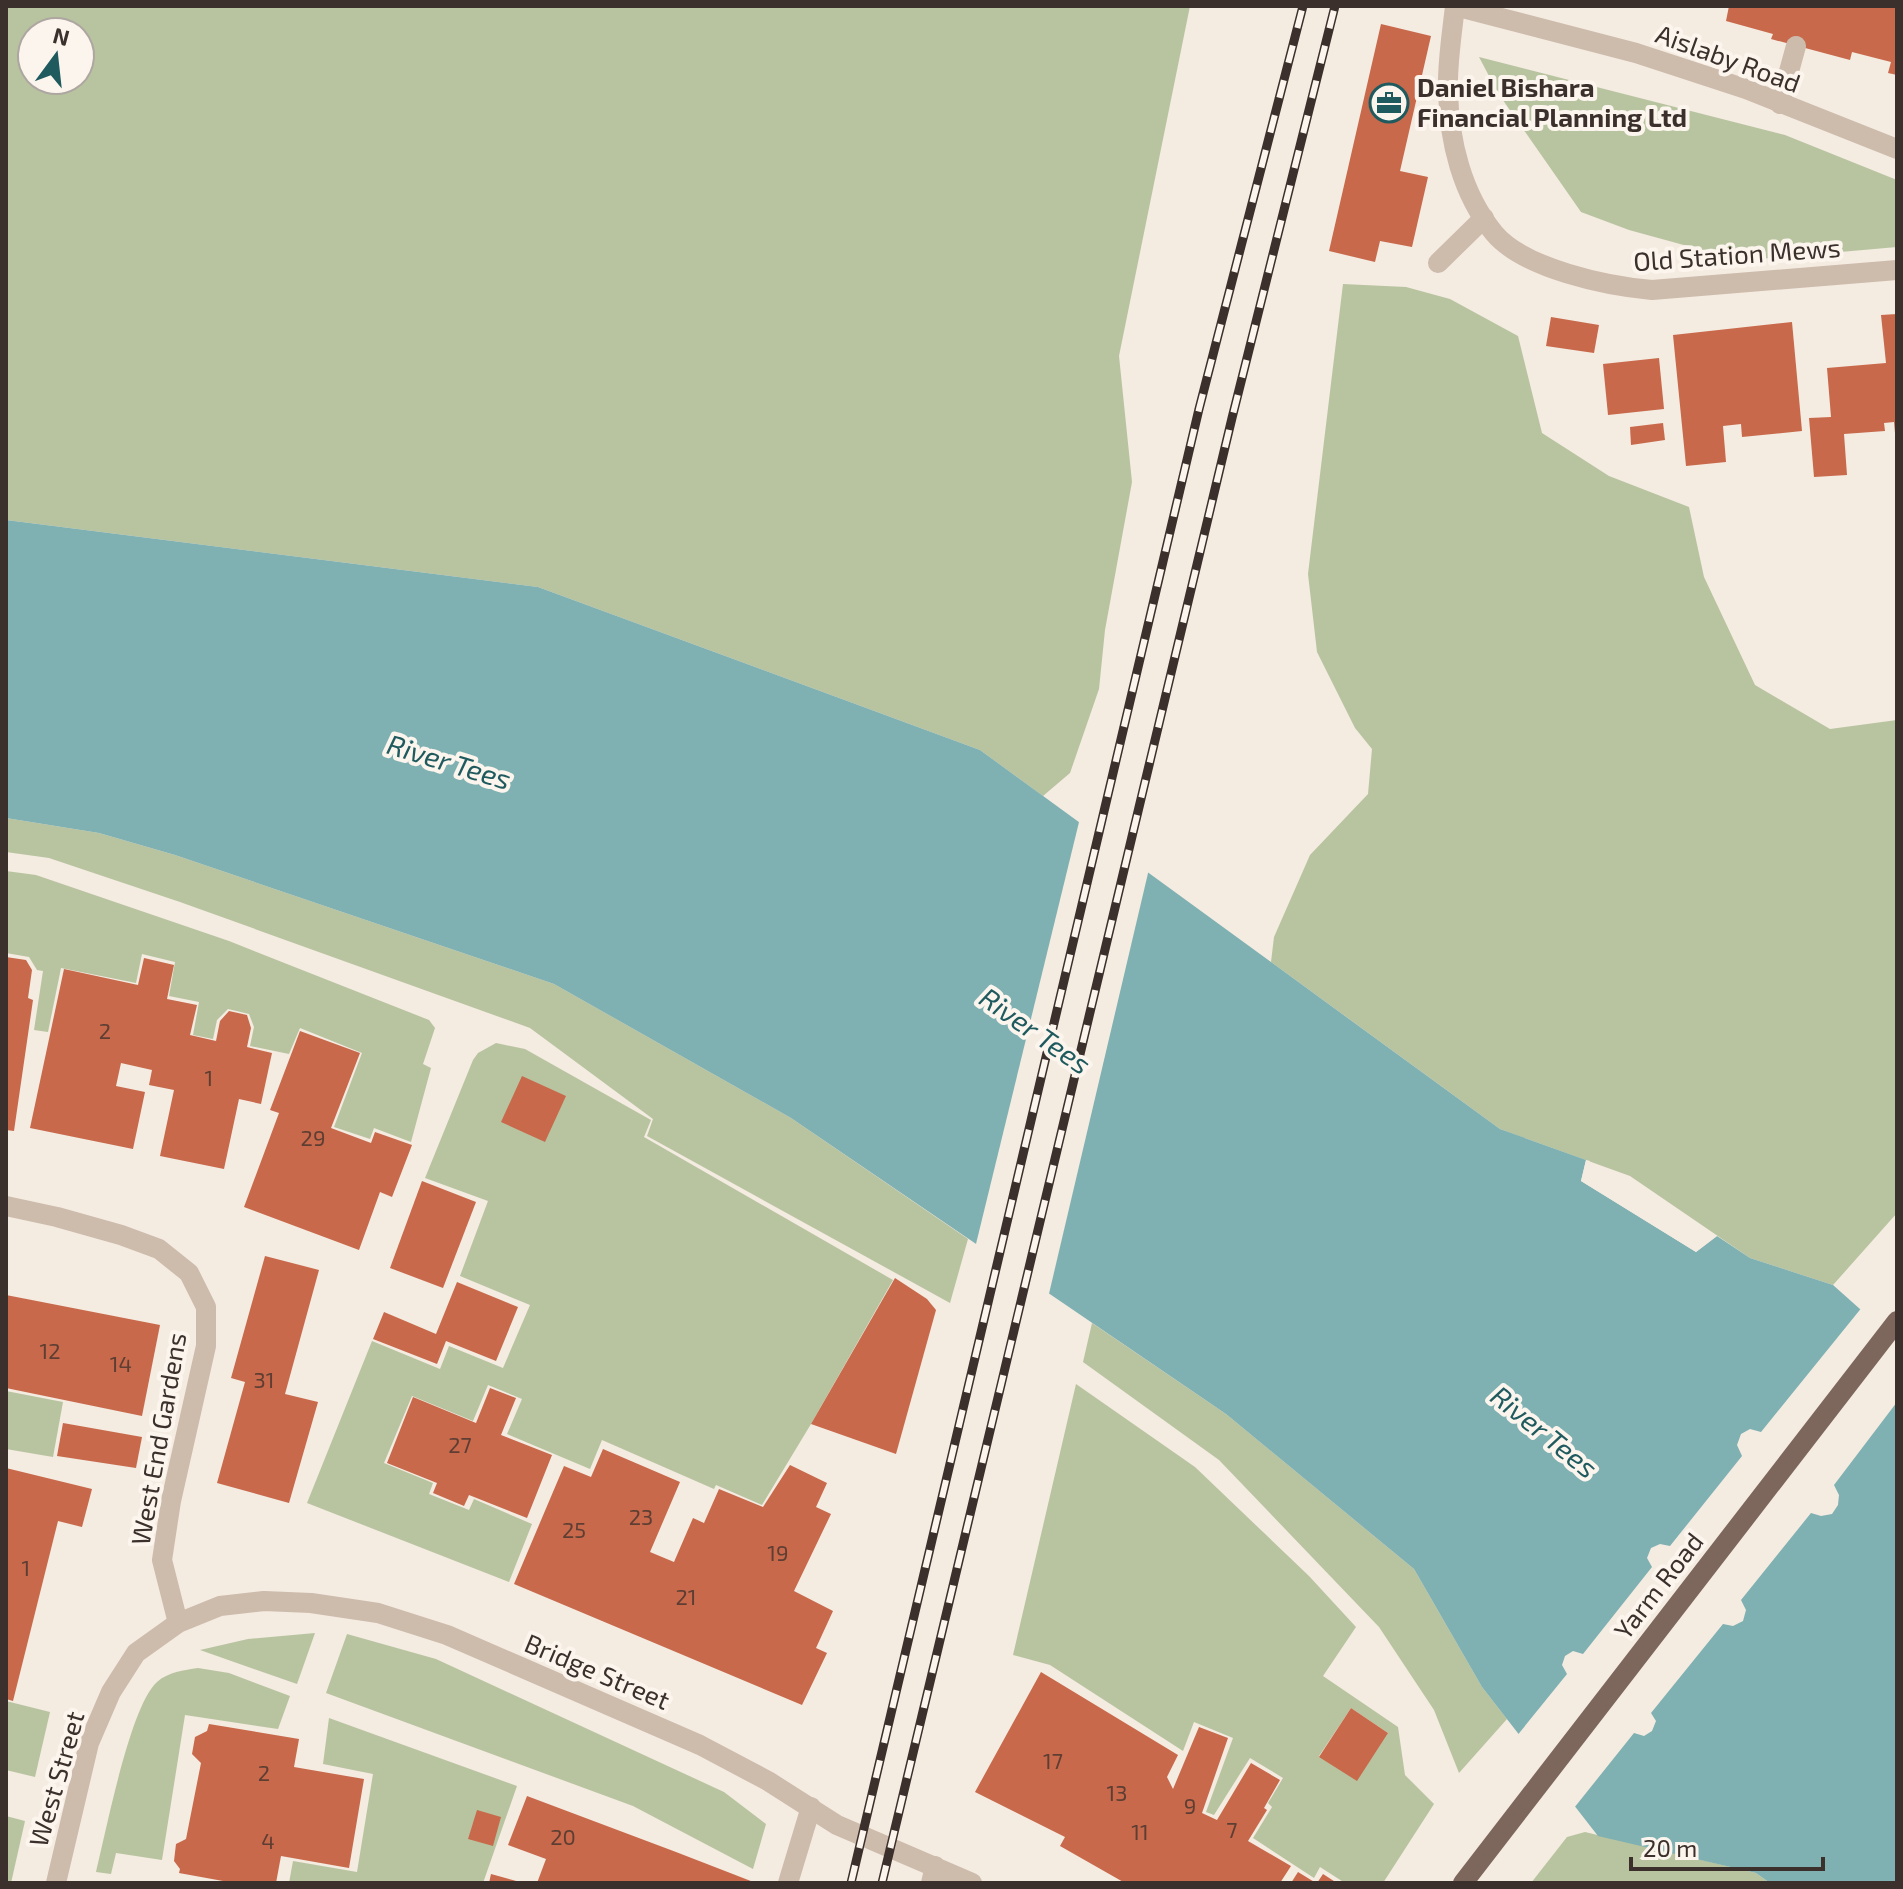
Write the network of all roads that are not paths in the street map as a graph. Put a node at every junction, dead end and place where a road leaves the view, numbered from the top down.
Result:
1 (1455, 6) edge
2 (1796, 46) dead end
3 (1780, 104) junction
4 (1897, 149) edge
5 (1484, 218) junction
6 (1438, 263) dead end
7 (1897, 270) edge
8 (6, 1206) edge
9 (1897, 1321) edge
10 (178, 1623) junction
11 (811, 1807) junction
12 (933, 1875) edge
13 (56, 1883) edge
14 (788, 1883) edge
15 (972, 1883) edge
16 (1463, 1883) edge

1 - 3 street, Aislaby Road
1 - 5 street, Old Station Mews
2 - 3 street
3 - 4 street, Aislaby Road
5 - 6 street
5 - 7 street, Old Station Mews
8 - 10 street, West End Gardens
9 - 16 main road, Yarm Road
10 - 11 street, Bridge Street
10 - 13 street, West Street
11 - 12 street, Bridge Street
11 - 14 street
12 - 15 street, Bridge Street

